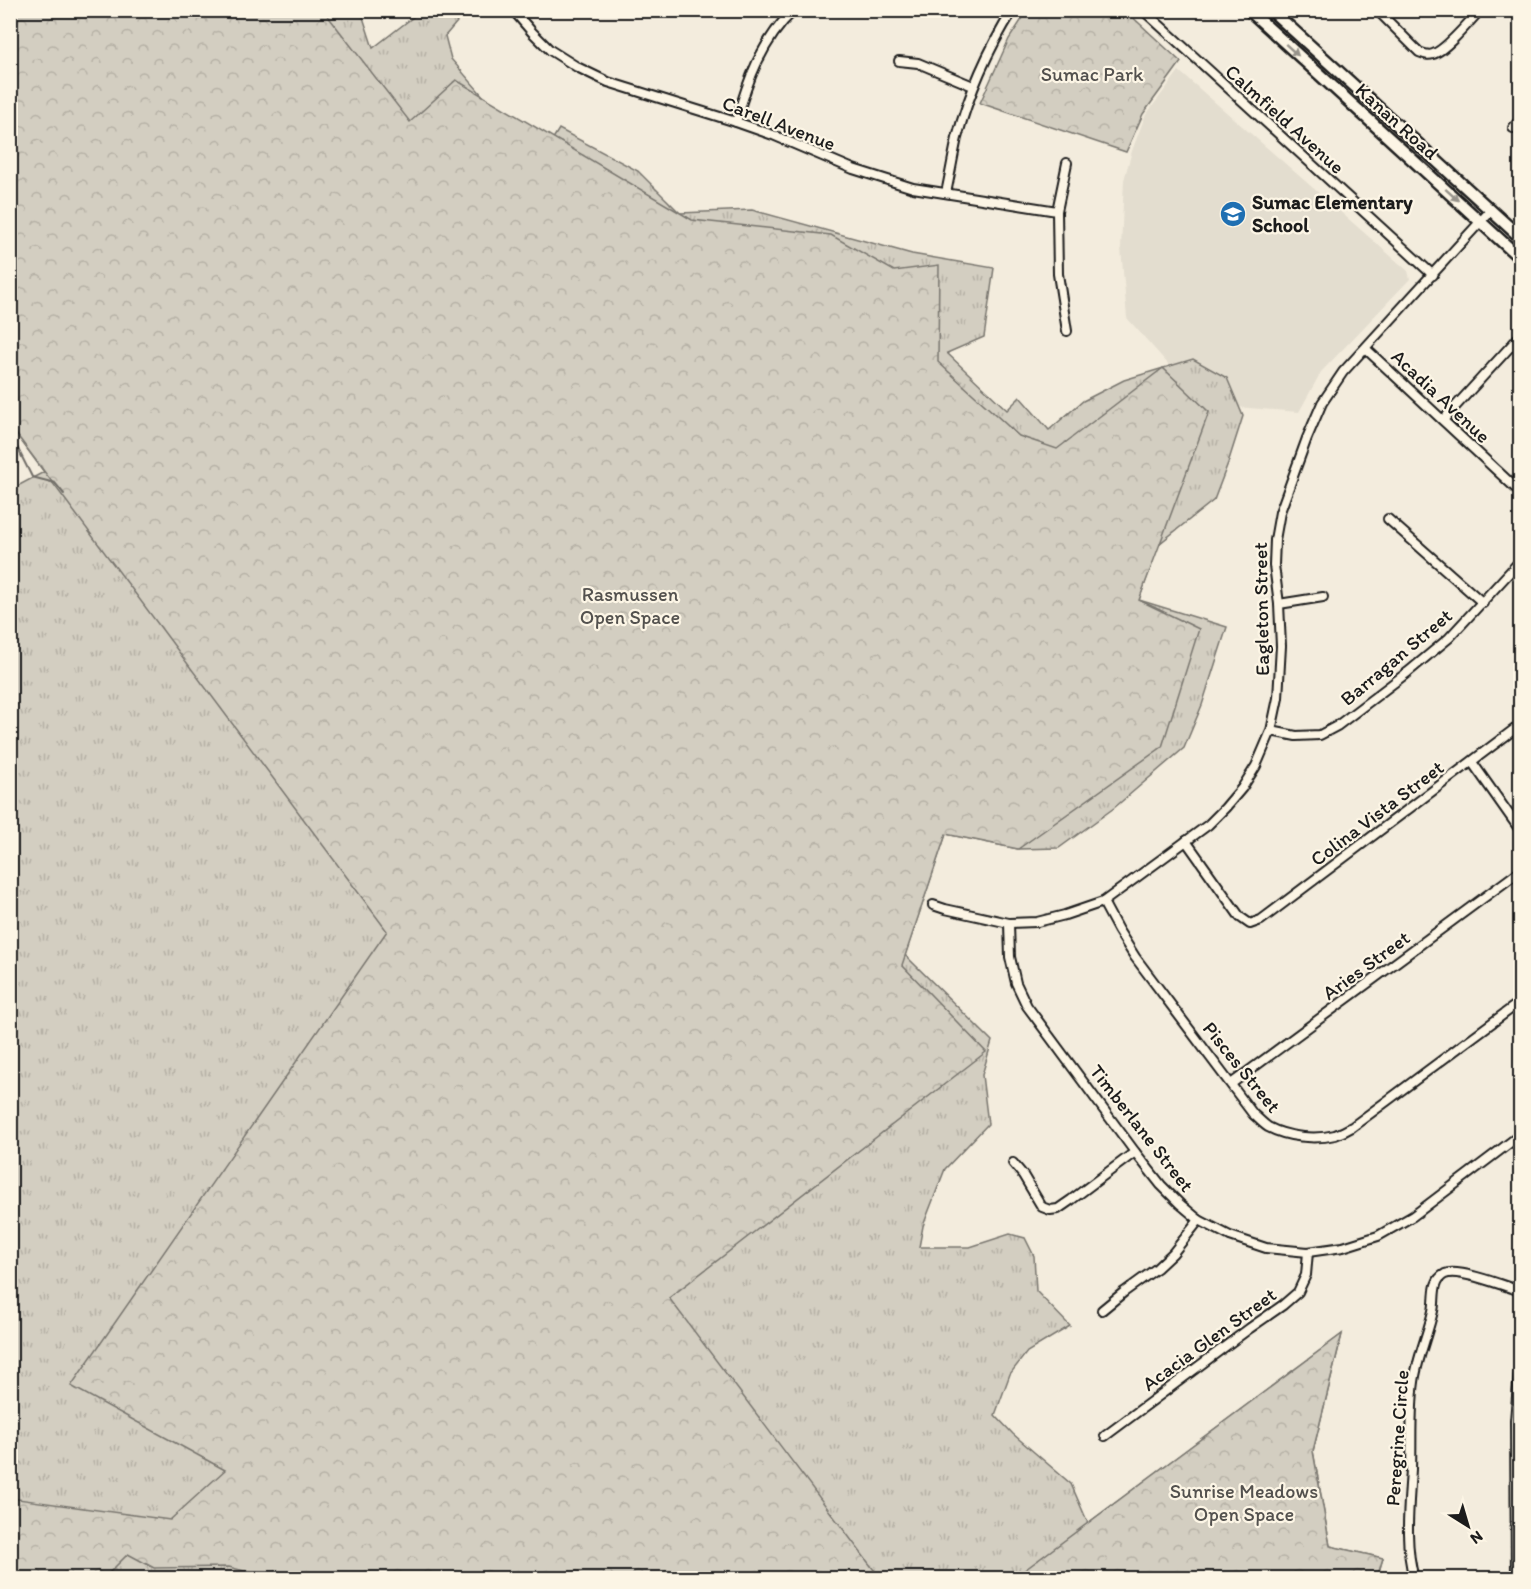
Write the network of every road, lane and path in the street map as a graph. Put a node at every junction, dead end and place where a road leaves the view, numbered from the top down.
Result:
1 (794, 10) edge
2 (1013, 10) edge
3 (1143, 10) edge
4 (1157, 10) edge
5 (1249, 10) edge
6 (1271, 10) edge
7 (1377, 10) edge
8 (1480, 10) edge
9 (518, 12) edge
10 (1150, 17) junction
11 (898, 61) dead end
12 (973, 86) junction
13 (1521, 120) edge
14 (736, 122) junction
15 (1513, 128) dead end
16 (1067, 163) dead end
17 (946, 193) junction
18 (1491, 210) junction
19 (1058, 211) junction
20 (1481, 221) junction
21 (1521, 237) edge
22 (1521, 258) edge
23 (1433, 274) junction
24 (1067, 331) dead end
25 (1521, 336) edge
26 (1366, 349) junction
27 (1443, 420) junction
28 (1521, 492) edge
29 (1388, 519) dead end
30 (1521, 561) edge
31 (1323, 597) dead end
32 (1483, 603) junction
33 (1279, 604) junction
34 (1521, 725) edge
35 (1271, 731) junction
36 (1472, 762) junction
37 (1521, 830) edge
38 (1186, 841) junction
39 (1521, 871) edge
40 (1103, 902) junction
41 (933, 905) dead end
42 (1009, 923) junction
43 (1521, 1002) edge
44 (1231, 1084) junction
45 (1521, 1135) edge
46 (1135, 1152) junction
47 (1013, 1163) dead end
48 (1199, 1220) junction
49 (1308, 1252) junction
50 (1521, 1291) edge
51 (1102, 1310) dead end
52 (1521, 1359) edge
53 (1105, 1436) dead end
54 (1414, 1578) edge
55 (1516, 1578) edge

1 - 14 street
2 - 12 street
3 - 10 street, Calmfield Avenue
4 - 10 street
5 -> 20 main road, Kanan Road
6 - 18 main road, Kanan Road
7 - 8 street
9 - 14 street, Carell Avenue
10 - 23 street, Calmfield Avenue
11 - 12 street
12 - 17 street
13 - 15 street
14 - 17 street, Carell Avenue
16 - 19 street
17 - 19 street, Carell Avenue
18 - 20 street, Eagleton Street
18 - 21 main road, Kanan Road
19 - 24 street
20 - 22 main road, Kanan Road
20 - 23 street, Eagleton Street
23 - 26 street, Eagleton Street
25 - 27 street
26 - 27 street, Acadia Avenue
26 - 33 street, Eagleton Street
27 - 28 street, Acadia Avenue
29 - 32 street
30 - 32 street, Barragan Street
31 - 33 street
32 - 35 street, Barragan Street
33 - 35 street, Eagleton Street
34 - 36 street, Colina Vista Street
35 - 38 street, Eagleton Street
36 - 37 street
36 - 38 street, Colina Vista Street
38 - 40 street, Eagleton Street
39 - 44 street, Aries Street
40 - 42 street, Eagleton Street
40 - 44 street, Pisces Street
41 - 42 street, Eagleton Street
42 - 46 street, Timberlane Street
43 - 44 street, Pisces Street
45 - 49 street, Timberlane Street
46 - 47 street
46 - 48 street, Timberlane Street
48 - 49 street, Timberlane Street
48 - 51 street
49 - 53 street, Acacia Glen Street
50 - 54 street, Peregrine Circle
52 - 55 street

